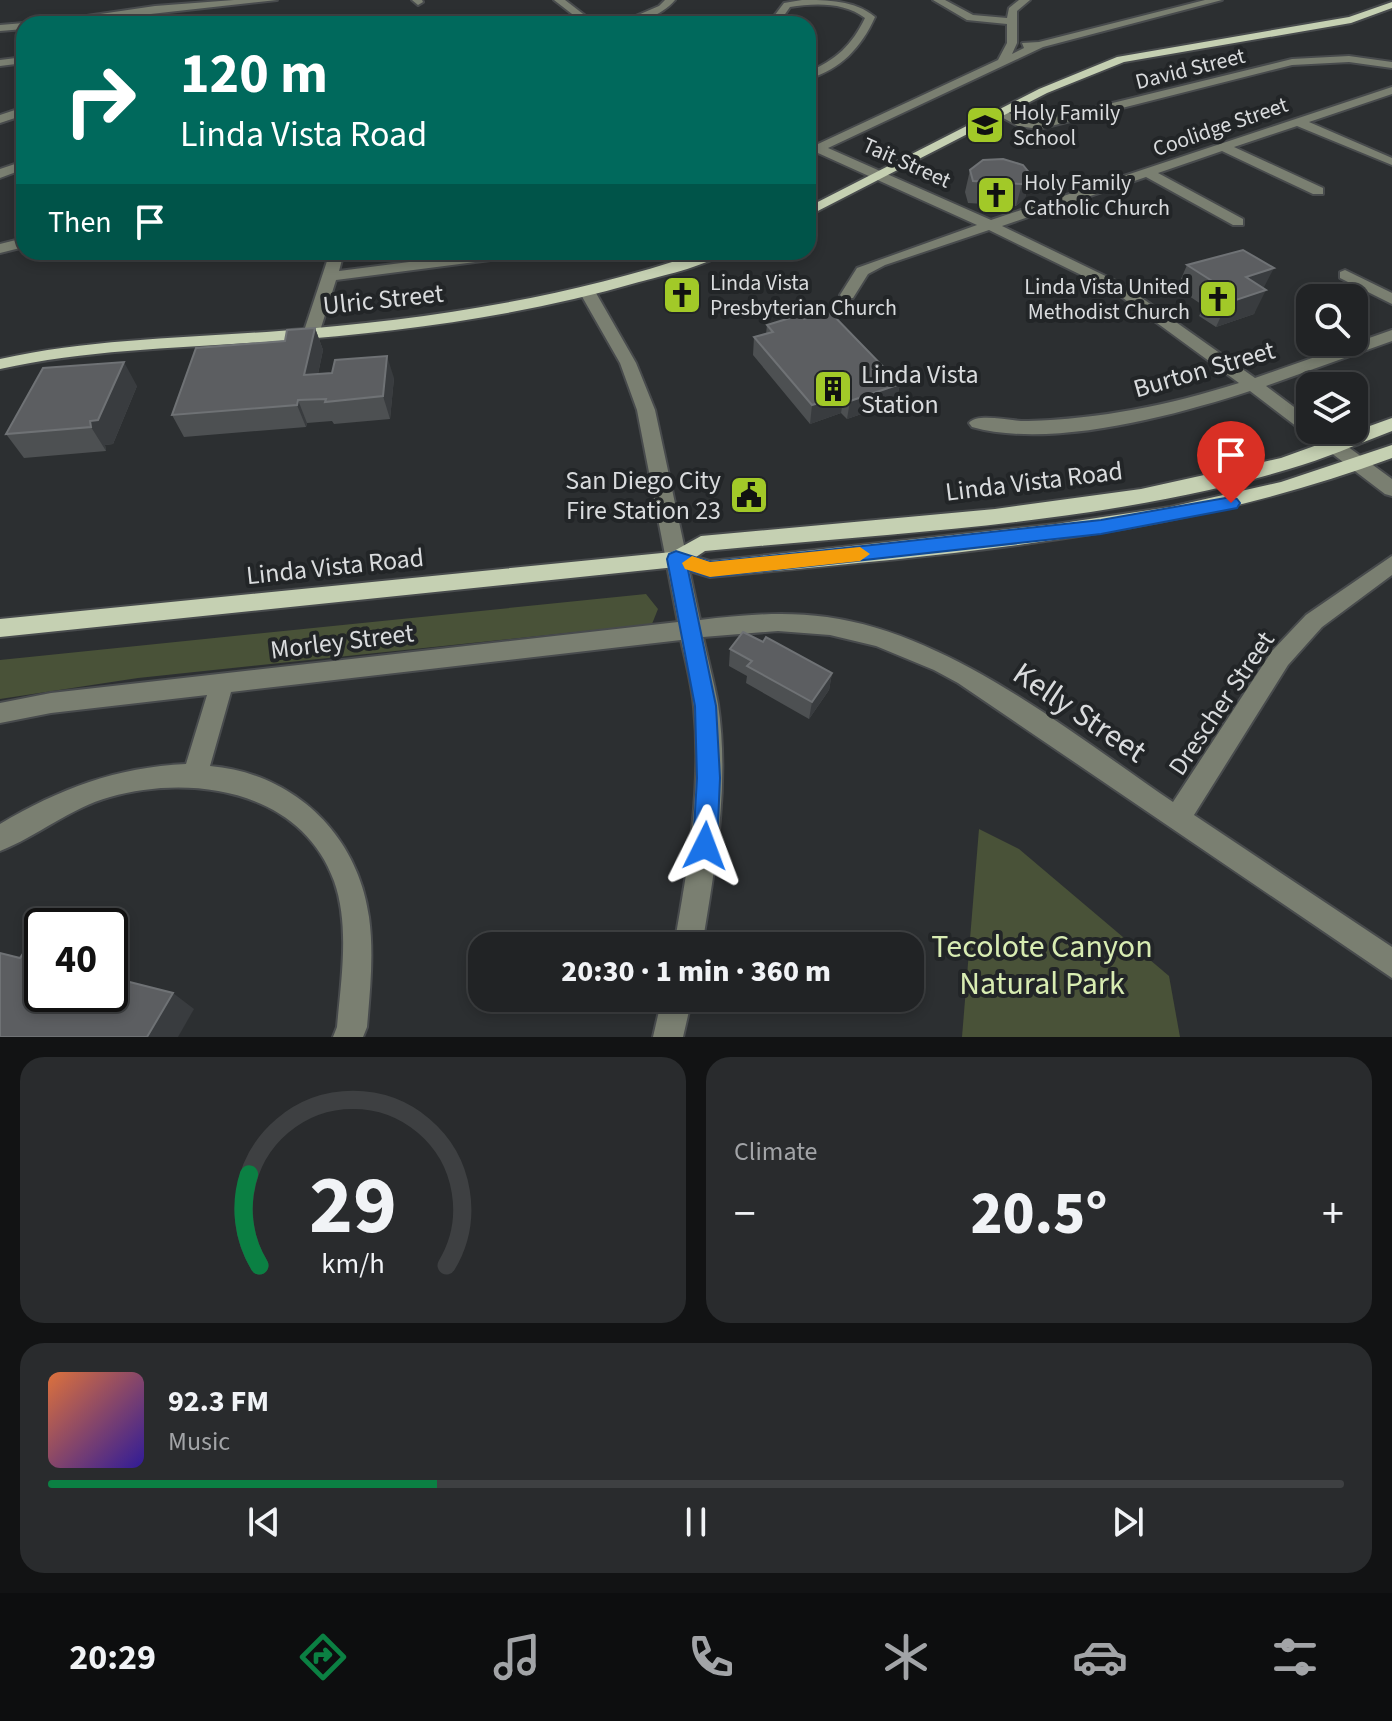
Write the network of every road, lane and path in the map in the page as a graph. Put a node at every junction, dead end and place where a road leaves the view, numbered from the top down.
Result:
1 (272, 0) edge
2 (559, 0) edge
3 (670, 0) edge
4 (830, 0) edge
5 (938, 0) edge
6 (1025, 0) edge
7 (1217, 0) edge
8 (1387, 0) edge
9 (1392, 5) edge
10 (219, 6) edge
11 (118, 16) edge
12 (580, 16) edge
13 (642, 16) edge
14 (779, 16) edge
15 (1011, 21) junction
16 (1012, 43) junction
17 (1039, 45) junction
18 (1001, 64) junction
19 (1392, 65) edge
20 (816, 72) edge
21 (1392, 90) edge
22 (1043, 91) junction
23 (1366, 98) junction
24 (1392, 108) edge
25 (1000, 113) junction
26 (1296, 121) junction
27 (816, 147) edge
28 (1223, 147) junction
29 (816, 151) edge
30 (1390, 162) edge
31 (1146, 172) junction
32 (878, 176) junction
33 (1318, 191) dead end
34 (816, 208) edge
35 (1238, 222) dead end
36 (991, 226) junction
37 (334, 260) edge
38 (460, 260) edge
39 (692, 260) edge
40 (1345, 275) dead end
41 (327, 277) junction
42 (588, 293) junction
43 (848, 295) dead end
44 (1392, 299) edge
45 (311, 334) junction
46 (1392, 335) edge
47 (0, 364) edge
48 (1253, 385) junction
49 (1296, 417) edge
50 (978, 423) dead end
51 (1392, 424) edge
52 (1332, 444) edge
53 (1335, 446) junction
54 (1392, 451) edge
55 (1359, 464) junction
56 (1392, 489) edge
57 (676, 559) junction
58 (1392, 564) edge
59 (0, 628) edge
60 (691, 631) junction
61 (222, 684) junction
62 (0, 713) edge
63 (195, 776) junction
64 (1177, 819) junction
65 (0, 838) edge
66 (690, 932) edge
67 (1392, 964) edge
68 (674, 1012) edge
69 (348, 1037) edge
70 (668, 1037) edge

1 - 10 street
2 - 12 street
3 - 13 street
4 - 14 street
4 - 20 street
5 - 15 street
6 - 15 street
7 - 17 street
8 - 22 main road
9 - 22 main road
10 - 11 street
15 - 16 street
16 - 17 street
16 - 18 street
17 - 18 street
18 - 27 street
19 - 25 street, David Street
21 - 23 street, Coolidge Street
22 - 25 main road
23 - 24 street
23 - 26 street, Coolidge Street
25 - 32 main road
26 - 28 street, Coolidge Street
26 - 30 street
28 - 31 street, Coolidge Street
28 - 33 street
29 - 32 street, Tait Street
31 - 35 street
31 - 36 street, Coolidge Street
32 - 34 main road
32 - 36 street, Tait Street
36 - 43 street, Coolidge Street
36 - 48 street, Tait Street
37 - 41 street
38 - 41 street
39 - 42 main road, Ulric Street
40 - 44 street
41 - 45 street
42 - 45 main road, Ulric Street
42 - 57 street
45 - 47 main road, Ulric Street
46 - 48 street, Burton Street
48 - 49 street, Tait Street
48 - 50 street, Burton Street
51 - 53 main road, Linda Vista Road
52 - 53 street, Tait Street
53 - 55 street, Tait Street
53 - 57 main road, Linda Vista Road
54 - 55 main road, Linda Vista Road
55 - 56 street, Tait Street
55 - 57 main road, Linda Vista Road
57 - 59 main road, Linda Vista Road
57 - 60 street
58 - 64 street, Drescher Street
60 - 61 street, Morley Street
60 - 64 street, Kelly Street
60 - 66 street
61 - 62 street, Morley Street
61 - 63 street
63 - 65 street
63 - 69 street
64 - 67 street, Kelly Street
68 - 70 street

